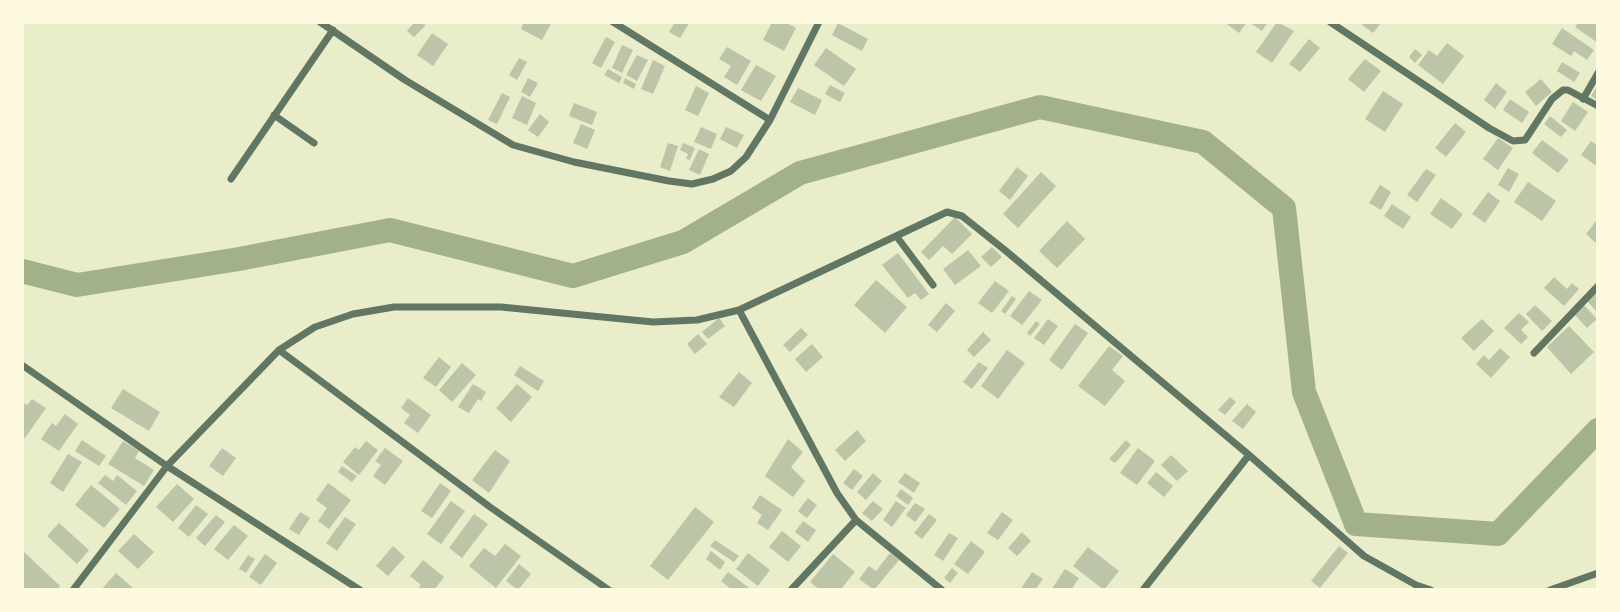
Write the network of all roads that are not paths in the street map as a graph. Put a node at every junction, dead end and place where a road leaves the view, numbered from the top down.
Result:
1 (320, 22) edge
2 (613, 22) edge
3 (819, 22) edge
4 (1330, 22) edge
5 (333, 30) junction
6 (1598, 73) edge
7 (1583, 99) junction
8 (1598, 106) edge
9 (274, 115) junction
10 (770, 120) junction
11 (314, 143) dead end
12 (231, 179) dead end
13 (897, 237) junction
14 (933, 285) dead end
15 (1598, 286) edge
16 (739, 310) junction
17 (279, 350) junction
18 (1534, 353) dead end
19 (22, 365) edge
20 (1249, 455) junction
21 (167, 466) junction
22 (856, 520) junction
23 (1598, 573) edge
24 (73, 590) edge
25 (360, 590) edge
26 (609, 590) edge
27 (791, 590) edge
28 (942, 590) edge
29 (1143, 590) edge
30 (1431, 590) edge
31 (1550, 590) edge

1 - 5 street
2 - 10 street
3 - 10 street
4 - 7 street
5 - 9 street
5 - 10 street
6 - 7 street
7 - 8 street
9 - 11 street
9 - 12 street
13 - 14 street
13 - 16 street
13 - 20 street
15 - 18 street
16 - 17 street
16 - 22 street
17 - 21 street
17 - 26 street
19 - 21 street
20 - 29 street
20 - 30 street
21 - 24 street
21 - 25 street
22 - 27 street
22 - 28 street
23 - 31 street

